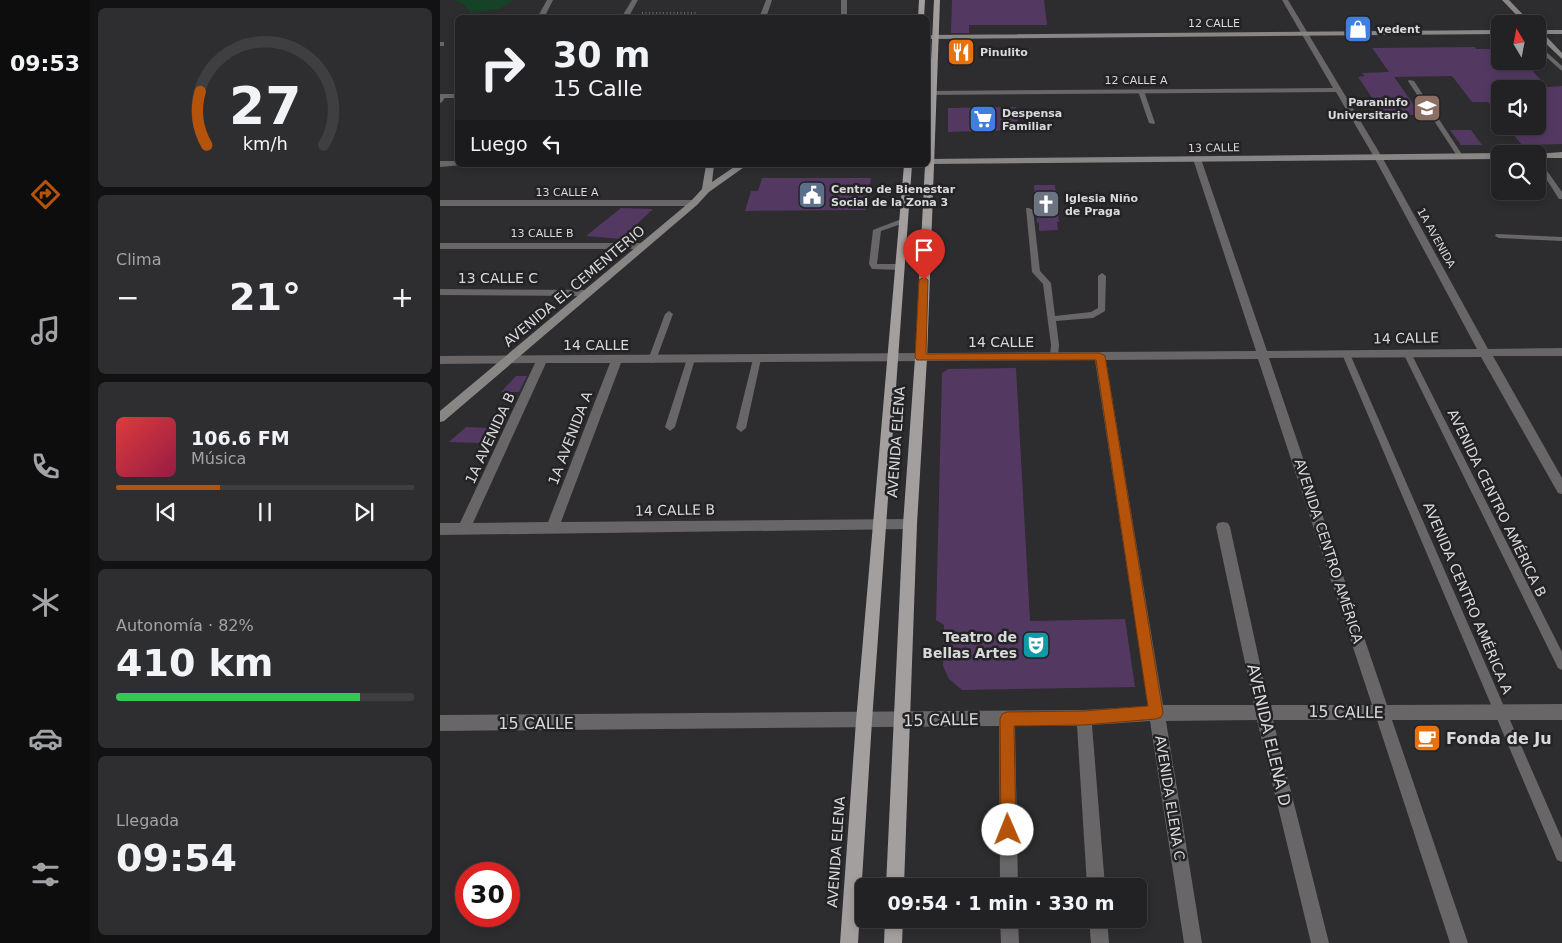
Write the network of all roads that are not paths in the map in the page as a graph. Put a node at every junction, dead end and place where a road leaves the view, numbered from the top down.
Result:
1 (550, 0) edge
2 (635, 0) edge
3 (769, 0) edge
4 (844, 0) edge
5 (922, 0) edge
6 (937, 0) edge
7 (1286, 0) edge
8 (1505, 0) edge
9 (542, 15) edge
10 (625, 15) edge
11 (763, 15) edge
12 (844, 15) edge
13 (920, 15) edge
14 (1520, 15) edge
15 (1491, 32) edge
16 (1546, 32) edge
17 (1562, 32) edge
18 (1305, 34) junction
19 (931, 37) edge
20 (1546, 40) edge
21 (1546, 55) edge
22 (1562, 56) edge
23 (1561, 70) edge
24 (1411, 81) dead end
25 (1339, 90) junction
26 (1141, 91) junction
27 (930, 92) edge
28 (455, 96) edge
29 (441, 98) edge
30 (1152, 123) dead end
31 (1546, 155) edge
32 (1562, 155) edge
33 (1460, 156) junction
34 (1491, 156) edge
35 (1378, 157) junction
36 (1197, 159) junction
37 (930, 162) edge
38 (440, 164) edge
39 (455, 164) edge
40 (710, 167) edge
41 (740, 167) edge
42 (908, 167) edge
43 (928, 167) edge
44 (1546, 174) edge
45 (706, 190) junction
46 (1562, 197) edge
47 (440, 203) edge
48 (694, 203) junction
49 (1029, 210) dead end
50 (904, 220) junction
51 (1499, 236) dead end
52 (1562, 239) edge
53 (440, 246) edge
54 (644, 246) junction
55 (900, 267) junction
56 (1102, 276) dead end
57 (440, 292) edge
58 (586, 292) junction
59 (669, 314) dead end
60 (1052, 319) junction
61 (1562, 352) edge
62 (1485, 353) junction
63 (1346, 354) junction
64 (1407, 354) junction
65 (1263, 355) junction
66 (1100, 356) junction
67 (1054, 357) junction
68 (893, 358) junction
69 (920, 358) junction
70 (757, 359) junction
71 (440, 360) edge
72 (507, 360) junction
73 (542, 360) junction
74 (617, 360) junction
75 (652, 360) junction
76 (691, 360) junction
77 (440, 418) edge
78 (670, 427) dead end
79 (741, 428) dead end
80 (1562, 489) edge
81 (880, 524) junction
82 (910, 524) junction
83 (1223, 527) dead end
84 (552, 528) junction
85 (440, 529) edge
86 (464, 529) junction
87 (1562, 664) edge
88 (1263, 712) junction
89 (1562, 712) edge
90 (1156, 713) junction
91 (1382, 713) junction
92 (1501, 713) junction
93 (1084, 718) junction
94 (1007, 719) junction
95 (903, 720) junction
96 (864, 721) junction
97 (440, 724) edge
98 (1562, 855) edge
99 (895, 878) edge
100 (1009, 878) edge
101 (1095, 878) edge
102 (894, 928) edge
103 (1009, 928) edge
104 (1099, 928) edge
105 (849, 943) edge
106 (893, 943) edge
107 (1010, 943) edge
108 (1100, 943) edge
109 (1193, 943) edge
110 (1320, 943) edge
111 (1459, 943) edge

1 - 9 street
2 - 10 street
3 - 11 street
4 - 12 street
5 - 13 main road
6 - 19 main road, AVENIDA ELENA
7 - 18 street, 1A AVENIDA
8 - 14 street
15 - 18 street, 12 CALLE
16 - 17 street
18 - 19 street, 12 CALLE
18 - 25 street, 1A AVENIDA
19 - 27 main road, AVENIDA ELENA
20 - 22 street
21 - 23 lane
24 - 33 lane
25 - 26 street, 12 CALLE A
25 - 35 street, 1A AVENIDA
26 - 27 street, 12 CALLE A
26 - 30 lane
28 - 29 street
31 - 32 street
33 - 34 street, 13 CALLE
33 - 35 street, 13 CALLE
35 - 36 street, 13 CALLE
35 - 62 street, 1A AVENIDA
36 - 37 street, 13 CALLE
36 - 65 street, AVENIDA CENTRO AMÉRICA
38 - 39 street
40 - 45 street
41 - 45 street, AVENIDA EL CEMENTERIO
42 - 50 main road, AVENIDA ELENA
43 - 69 main road, AVENIDA ELENA
44 - 46 lane
45 - 48 street, AVENIDA EL CEMENTERIO
47 - 48 street, 13 CALLE A
48 - 54 street, AVENIDA EL CEMENTERIO
49 - 60 lane
50 - 55 main road, AVENIDA ELENA
50 - 55 lane
51 - 52 lane
53 - 54 street, 13 CALLE B
54 - 58 street, AVENIDA EL CEMENTERIO
55 - 68 main road, AVENIDA ELENA
56 - 60 lane
57 - 58 street, 13 CALLE C
58 - 72 street, AVENIDA EL CEMENTERIO
59 - 75 lane
60 - 67 lane
61 - 62 street, 14 CALLE
62 - 64 street, 14 CALLE
62 - 80 street, 1A AVENIDA
63 - 64 street, 14 CALLE
63 - 65 street, 14 CALLE
63 - 92 lane, AVENIDA CENTRO AMÉRICA A
64 - 87 lane, AVENIDA CENTRO AMÉRICA B
65 - 66 street, 14 CALLE
65 - 91 street, AVENIDA CENTRO AMÉRICA
66 - 67 street, 14 CALLE
66 - 90 street, AVENIDA ELENA C
67 - 69 street, 14 CALLE
68 - 69 street, 14 CALLE
68 - 70 street, 14 CALLE
68 - 81 main road, AVENIDA ELENA
69 - 82 main road, AVENIDA ELENA
70 - 76 street, 14 CALLE
70 - 79 lane
71 - 72 street, 14 CALLE
72 - 73 street, 14 CALLE
72 - 77 street, AVENIDA EL CEMENTERIO
73 - 74 street, 14 CALLE
73 - 86 street, 1A AVENIDA B
74 - 75 street, 14 CALLE
74 - 84 street, 1A AVENIDA A
75 - 76 street, 14 CALLE
76 - 78 lane
81 - 82 street, 14 CALLE B
81 - 84 street, 14 CALLE B
81 - 96 main road, AVENIDA ELENA
82 - 95 main road, AVENIDA ELENA
83 - 88 street, AVENIDA ELENA D
84 - 86 street, 14 CALLE B
85 - 86 street, 14 CALLE B
88 - 90 street, 15 CALLE
88 - 91 street, 15 CALLE
88 - 110 street, AVENIDA ELENA D
89 - 92 street, 15 CALLE
90 - 93 street, 15 CALLE
90 - 109 street, AVENIDA ELENA C
91 - 92 street, 15 CALLE
91 - 111 street, AVENIDA CENTRO AMÉRICA
92 - 98 lane, AVENIDA CENTRO AMÉRICA A
93 - 94 street, 15 CALLE
93 - 101 street
94 - 95 street, 15 CALLE
94 - 100 street
95 - 96 street, 15 CALLE
95 - 99 main road, AVENIDA ELENA
96 - 97 street, 15 CALLE
96 - 105 main road, AVENIDA ELENA
102 - 106 main road
103 - 107 street
104 - 108 street

